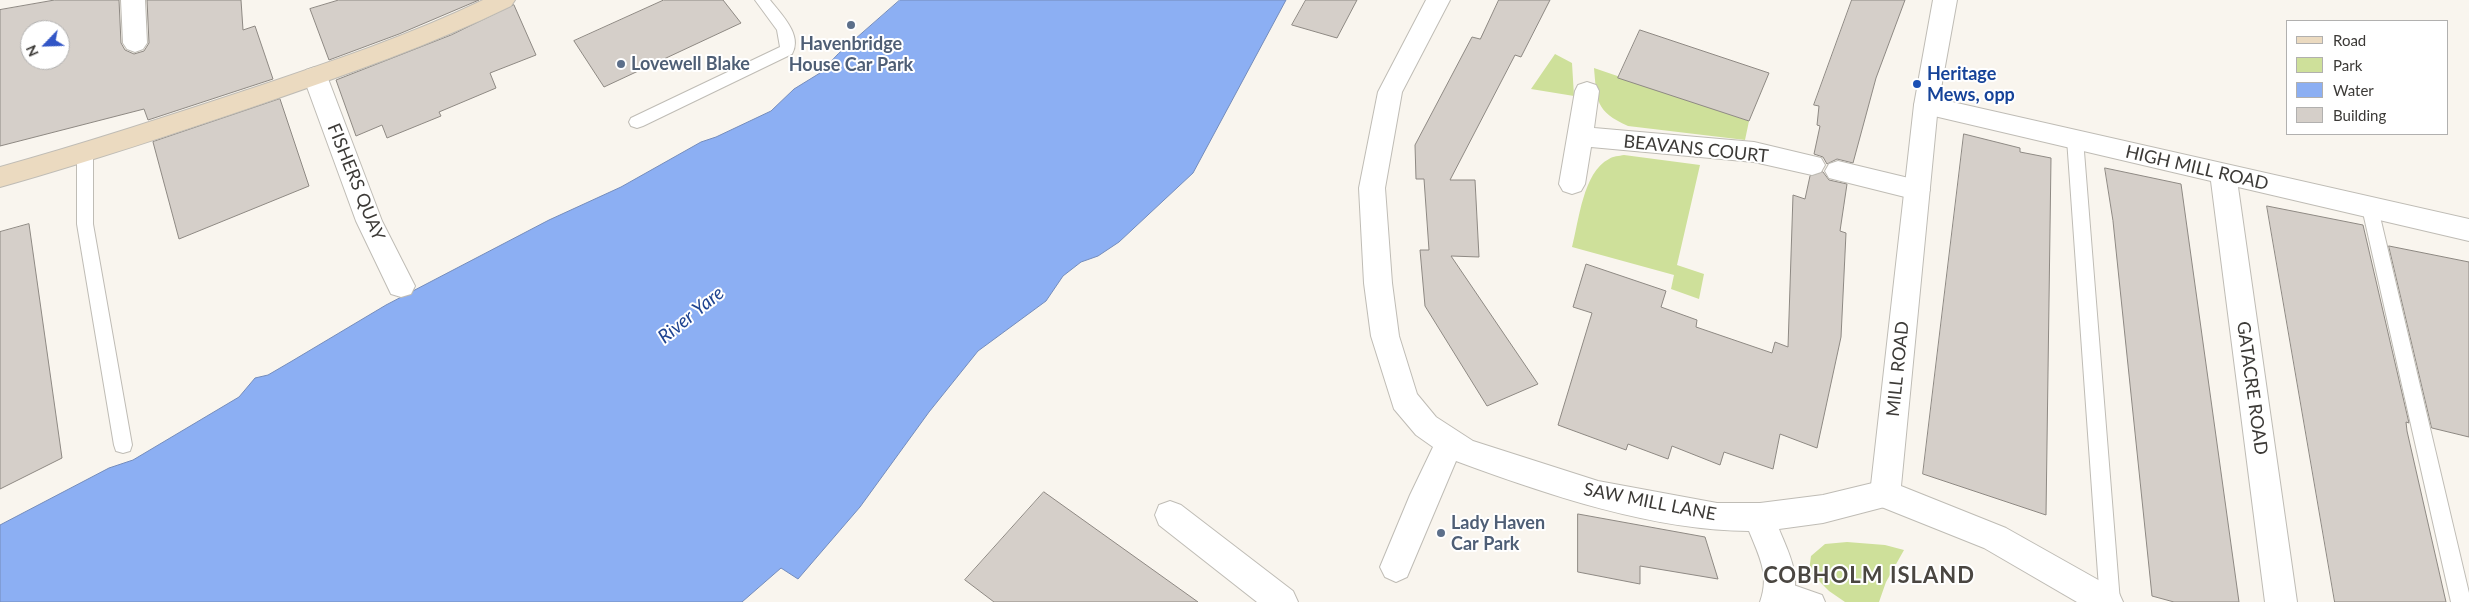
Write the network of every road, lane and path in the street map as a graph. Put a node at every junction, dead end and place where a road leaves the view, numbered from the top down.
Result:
1 (133, 0) edge
2 (502, 0) edge
3 (762, 0) edge
4 (1438, 0) edge
5 (1945, 0) edge
6 (134, 44) dead end
7 (315, 76) junction
8 (1588, 91) dead end
9 (1926, 105) junction
10 (637, 122) dead end
11 (1580, 136) junction
12 (2075, 139) junction
13 (85, 154) junction
14 (1812, 165) dead end
15 (1838, 171) dead end
16 (2223, 174) junction
17 (0, 177) edge
18 (1572, 184) dead end
19 (1916, 190) junction
20 (2370, 208) junction
21 (2469, 230) edge
22 (401, 286) dead end
23 (1438, 434) junction
24 (123, 445) dead end
25 (1885, 494) junction
26 (1170, 515) dead end
27 (1760, 517) junction
28 (1396, 567) dead end
29 (1779, 596) edge
30 (1270, 597) edge
31 (1815, 602) edge
32 (2109, 602) edge
33 (2281, 602) edge
34 (2461, 602) edge

1 - 6 street
2 - 7 main road
3 - 10 lane
4 - 23 street
5 - 9 street, MILL ROAD
7 - 13 main road
7 - 22 street, FISHERS QUAY
8 - 11 street
9 - 12 street, HIGH MILL ROAD
9 - 19 street, MILL ROAD
11 - 14 street, BEAVANS COURT
11 - 18 street
12 - 16 street, HIGH MILL ROAD
12 - 32 lane
13 - 17 main road
13 - 24 lane
15 - 19 street
16 - 20 street, HIGH MILL ROAD
16 - 33 street, GATACRE ROAD
19 - 25 street, MILL ROAD
20 - 21 street, HIGH MILL ROAD
20 - 34 lane
23 - 27 street, SAW MILL LANE
23 - 28 street
25 - 27 street, SAW MILL LANE
25 - 32 street
26 - 30 street
27 - 29 street
29 - 31 lane

